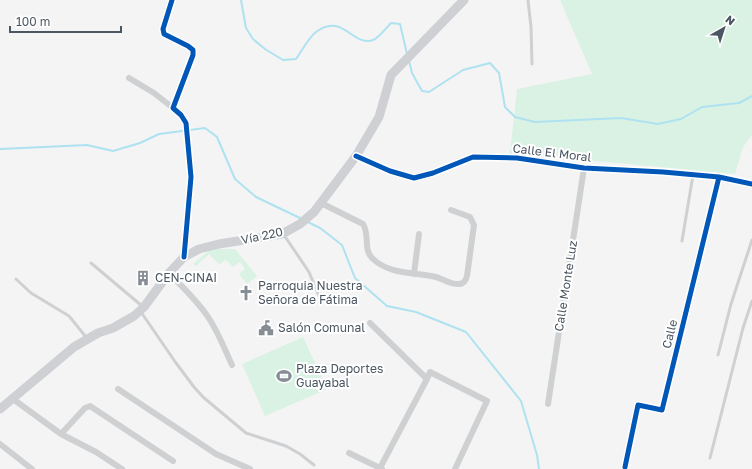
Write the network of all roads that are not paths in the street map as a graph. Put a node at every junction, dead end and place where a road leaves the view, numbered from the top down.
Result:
1 (172, 0) edge
2 (464, 0) edge
3 (528, 0) edge
4 (532, 64) dead end
5 (129, 78) dead end
6 (173, 108) junction
7 (356, 156) junction
8 (584, 168) junction
9 (693, 175) junction
10 (719, 177) junction
11 (752, 184) edge
12 (322, 203) junction
13 (452, 210) dead end
14 (282, 234) junction
15 (419, 234) dead end
16 (752, 240) edge
17 (682, 241) dead end
18 (184, 257) junction
19 (91, 263) dead end
20 (169, 272) junction
21 (414, 274) junction
22 (16, 279) dead end
23 (321, 301) dead end
24 (752, 301) edge
25 (142, 309) junction
26 (370, 323) dead end
27 (88, 339) junction
28 (718, 355) dead end
29 (232, 365) dead end
30 (427, 379) junction
31 (118, 389) dead end
32 (13, 398) junction
33 (548, 404) dead end
34 (0, 409) edge
35 (61, 434) junction
36 (0, 444) edge
37 (349, 453) dead end
38 (710, 458) dead end
39 (173, 461) dead end
40 (232, 462) junction
41 (314, 465) dead end
42 (625, 467) dead end
43 (381, 468) edge
44 (458, 468) edge
45 (32, 469) edge
46 (122, 469) edge
47 (229, 469) edge
48 (250, 469) edge

1 - 6 street
2 - 7 main road, Vía 220
3 - 4 lane
5 - 6 street
6 - 18 street
7 - 8 street, Calle El Moral
7 - 12 main road, Vía 220
8 - 9 street, Calle El Moral
8 - 33 street, Calle Monte Luz
9 - 10 street, Calle El Moral
9 - 17 lane
10 - 11 street, Calle El Moral
10 - 42 street, Calle
12 - 14 main road, Vía 220
12 - 21 street
13 - 21 street
14 - 18 main road, Vía 220
14 - 23 lane
15 - 21 street
16 - 28 lane
18 - 20 main road, Vía 220
19 - 25 lane
20 - 25 main road, Vía 220
20 - 29 street
22 - 27 lane
24 - 38 lane
25 - 27 main road, Vía 220
25 - 41 lane
26 - 30 street
27 - 32 main road, Vía 220
30 - 43 street
30 - 44 street
31 - 40 street
32 - 34 main road, Vía 220
32 - 35 street
35 - 39 street
35 - 46 street
36 - 45 street
37 - 43 street
40 - 47 street
40 - 48 street

